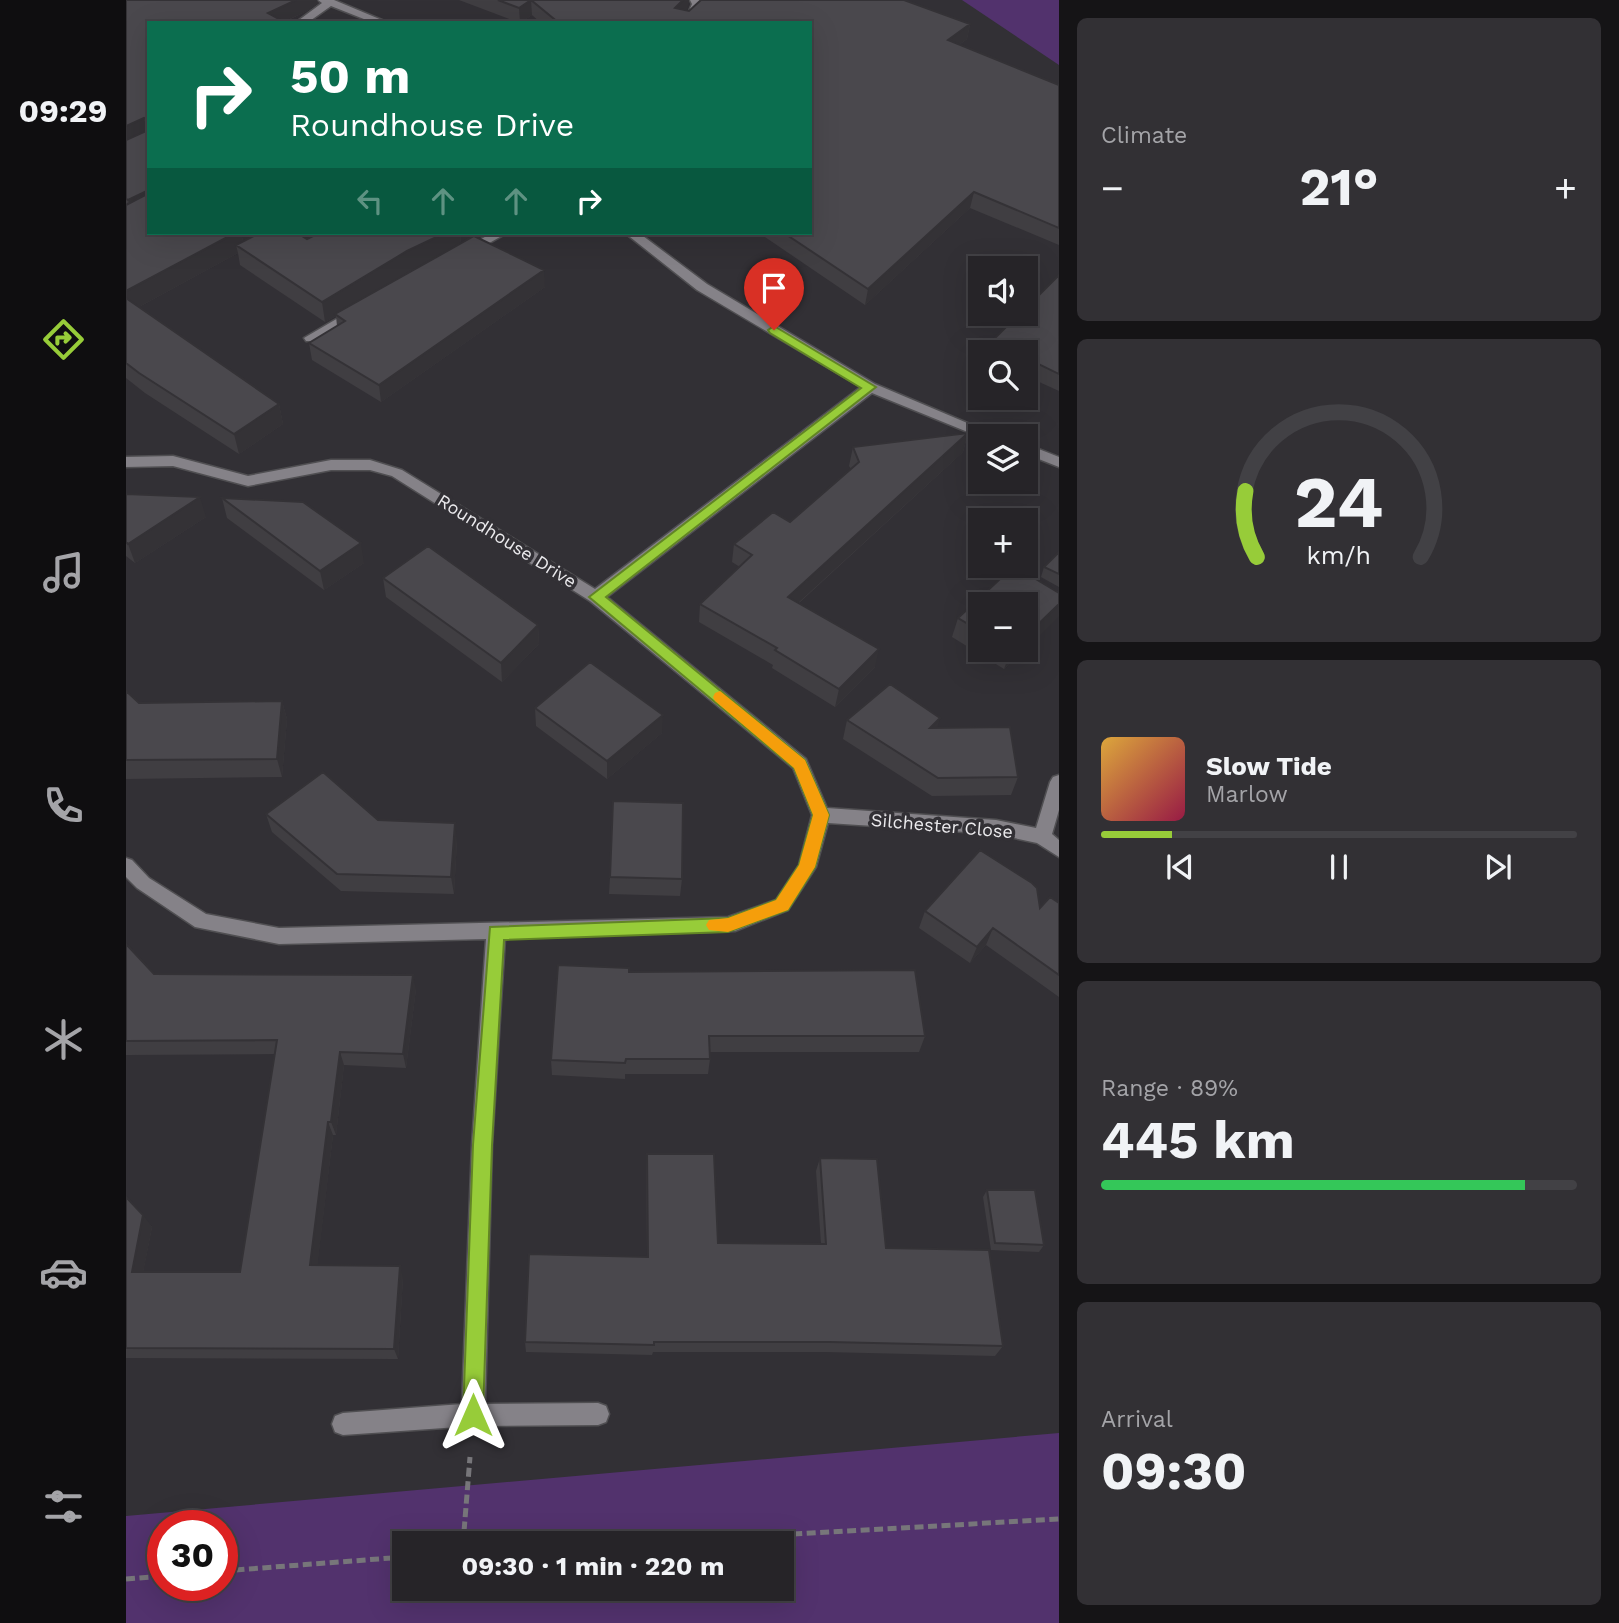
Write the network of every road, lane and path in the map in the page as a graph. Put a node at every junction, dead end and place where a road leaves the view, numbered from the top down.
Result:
1 (695, 0) edge
2 (326, 1) edge
3 (302, 21) edge
4 (379, 21) edge
5 (684, 21) edge
6 (497, 235) edge
7 (634, 235) edge
8 (453, 258) edge
9 (370, 303) edge
10 (312, 338) edge
11 (870, 387) junction
12 (968, 427) edge
13 (1038, 454) edge
14 (126, 462) edge
15 (1059, 462) edge
16 (596, 597) junction
17 (1059, 782) edge
18 (821, 815) junction
19 (1042, 836) junction
20 (1059, 850) edge
21 (126, 865) edge
22 (496, 933) junction
23 (598, 1414) dead end
24 (473, 1415) junction
25 (343, 1424) dead end
26 (1059, 1519) edge
27 (465, 1531) edge
28 (794, 1534) edge
29 (392, 1558) edge
30 (238, 1570) edge
31 (147, 1577) edge
32 (126, 1579) edge

1 - 5 street
2 - 3 street
2 - 4 street
6 - 8 street
7 - 11 street
9 - 10 street
11 - 12 street
11 - 16 street
13 - 15 street
14 - 16 street, Roundhouse Drive
16 - 18 street, Roundhouse Drive
17 - 19 street
18 - 19 street, Silchester Close
18 - 22 street
19 - 20 street, Silchester Close
21 - 22 street
22 - 24 street
23 - 24 street
24 - 25 street
24 - 27 path
26 - 28 path
29 - 30 path
31 - 32 path

